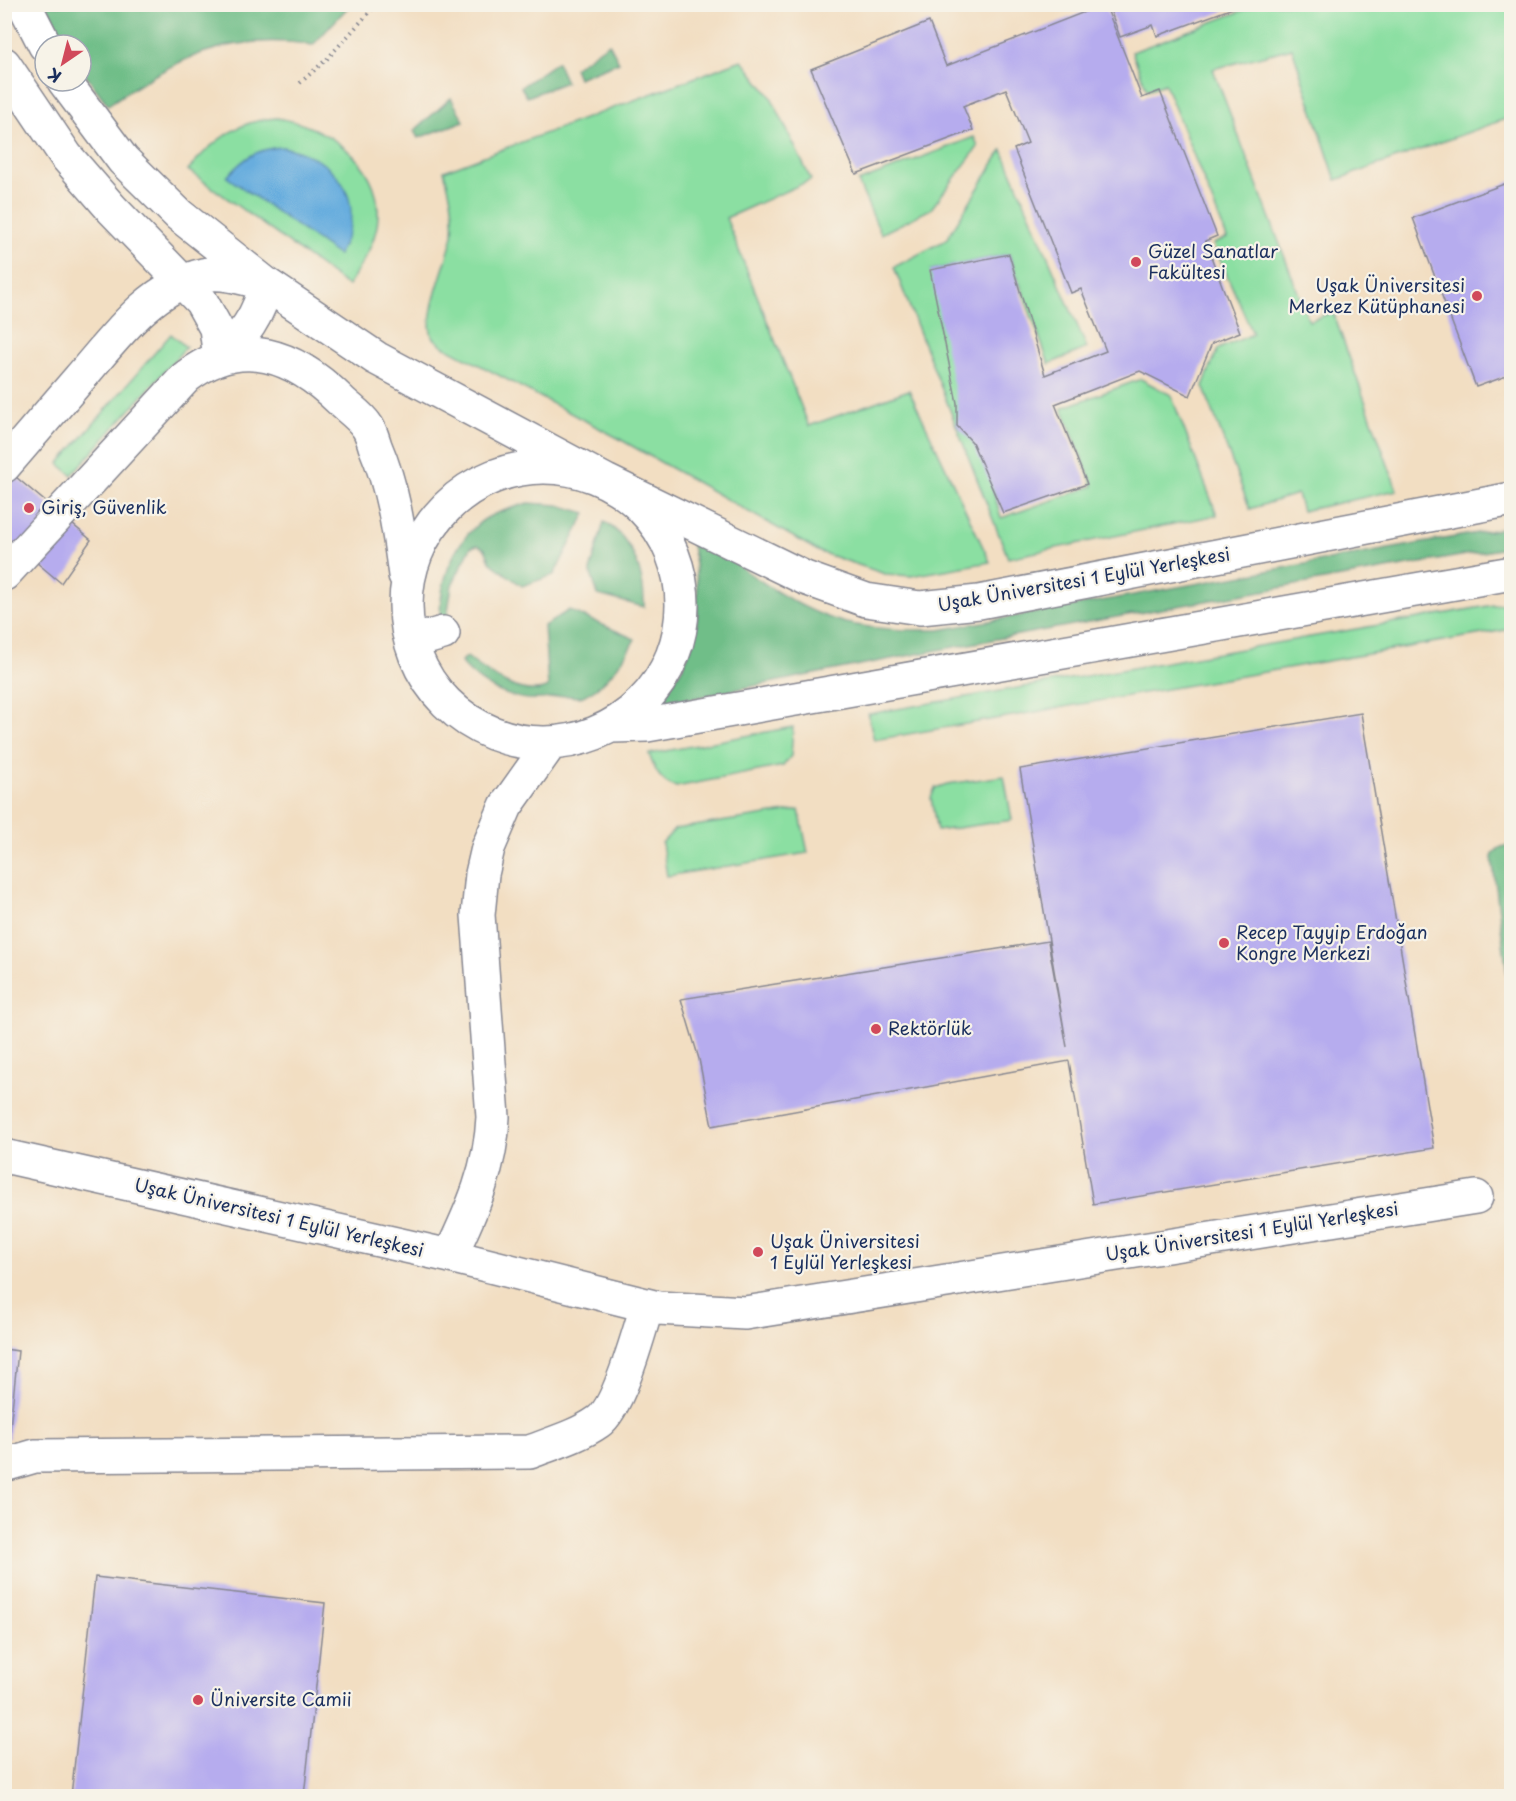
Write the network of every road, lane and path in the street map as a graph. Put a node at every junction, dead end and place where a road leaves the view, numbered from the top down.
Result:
1 (24, 4) edge
2 (377, 4) edge
3 (39, 33) edge
4 (4, 64) edge
5 (300, 83) dead end
6 (73, 93) edge
7 (183, 281) junction
8 (266, 284) junction
9 (220, 358) junction
10 (4, 466) edge
11 (606, 481) junction
12 (1512, 499) edge
13 (1512, 573) edge
14 (4, 574) edge
15 (406, 584) junction
16 (443, 633) dead end
17 (411, 642) junction
18 (612, 726) junction
19 (550, 744) junction
20 (4, 1156) edge
21 (1476, 1197) dead end
22 (450, 1256) junction
23 (647, 1306) junction
24 (4, 1465) edge

1 - 3 street
2 - 5 path
4 - 7 street
6 - 8 street, Uşak Üniversitesi 1 Eylül Yerleşkesi
7 - 8 street, Uşak Üniversitesi 1 Eylül Yerleşkesi
7 - 9 street
7 - 10 street, Uşak Üniversitesi 1 Eylül Yerleşkesi
8 - 9 street
8 - 11 street, Uşak Üniversitesi 1 Eylül Yerleşkesi
9 - 14 street, Uşak Üniversitesi 1 Eylül Yerleşkesi
9 - 15 street, Uşak Üniversitesi 1 Eylül Yerleşkesi
11 - 12 street, Uşak Üniversitesi 1 Eylül Yerleşkesi
11 - 15 street, Uşak Üniversitesi 1 Eylül Yerleşkesi
11 - 18 street, Uşak Üniversitesi 1 Eylül Yerleşkesi
13 - 18 street, Uşak Üniversitesi 1 Eylül Yerleşkesi
15 - 17 street, Uşak Üniversitesi 1 Eylül Yerleşkesi
16 - 17 street
17 - 19 street, Uşak Üniversitesi 1 Eylül Yerleşkesi
18 - 19 street, Uşak Üniversitesi 1 Eylül Yerleşkesi
19 - 22 street
20 - 22 street, Uşak Üniversitesi 1 Eylül Yerleşkesi
21 - 23 street, Uşak Üniversitesi 1 Eylül Yerleşkesi
22 - 23 street, Uşak Üniversitesi 1 Eylül Yerleşkesi
23 - 24 street

